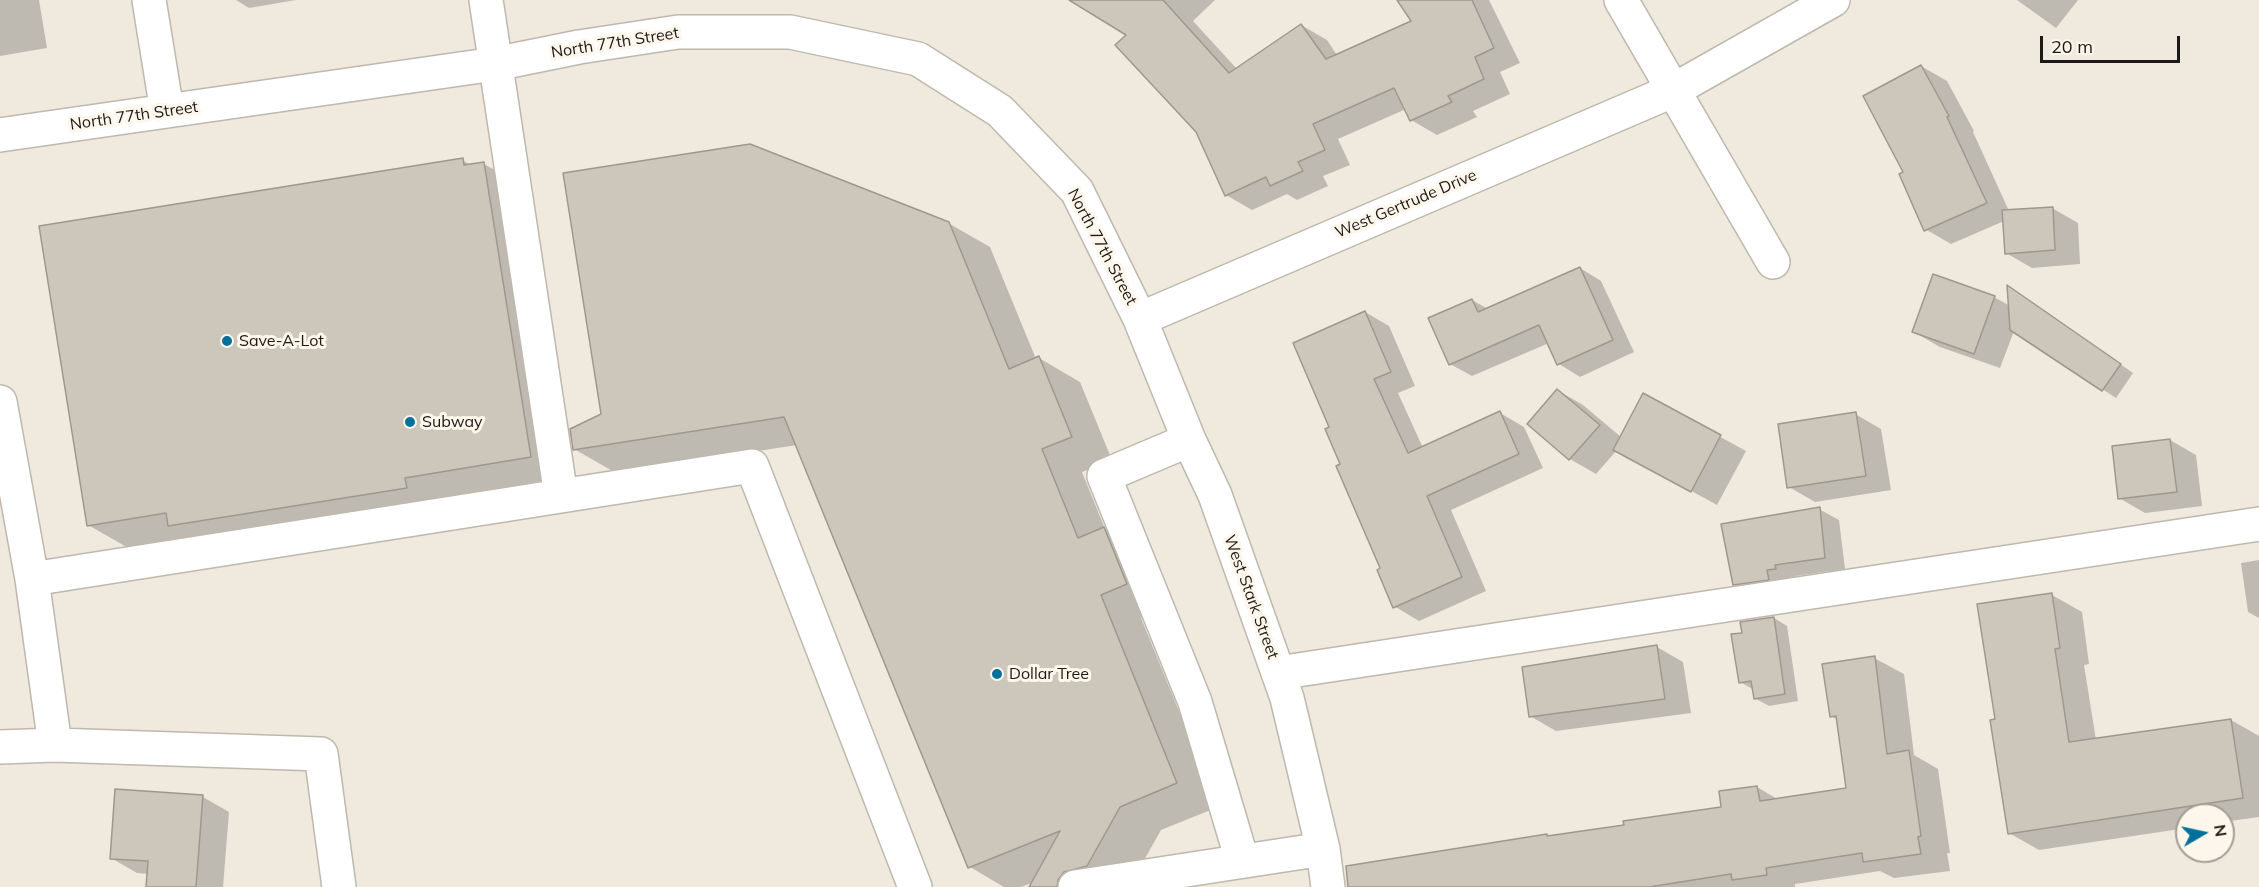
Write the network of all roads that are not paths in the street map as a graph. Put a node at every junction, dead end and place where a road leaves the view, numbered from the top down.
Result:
1 (149, 0) edge
2 (486, 0) edge
3 (1621, 0) edge
4 (1833, 0) edge
5 (495, 64) junction
6 (1672, 91) junction
7 (166, 111) junction
8 (0, 135) edge
9 (1773, 262) dead end
10 (1140, 319) junction
11 (0, 402) edge
12 (1189, 441) junction
13 (561, 496) junction
14 (2259, 524) edge
15 (32, 579) junction
16 (1278, 673) junction
17 (55, 745) junction
18 (0, 747) edge
19 (1323, 849) junction
20 (1242, 860) junction
21 (339, 887) edge
22 (915, 887) edge
23 (1075, 887) edge
24 (1328, 887) edge

1 - 7 street
2 - 5 street
3 - 6 street
4 - 6 street, West Gertrude Drive
5 - 7 street, North 77th Street
5 - 10 street, North 77th Street
5 - 13 street
6 - 9 street
6 - 10 street, West Gertrude Drive
7 - 8 street, North 77th Street
10 - 12 street, West Stark Street
11 - 15 street
12 - 16 street, West Stark Street
12 - 20 street
13 - 15 street
13 - 22 street
14 - 16 street
15 - 17 street
16 - 19 street, West Stark Street
17 - 18 street
17 - 21 street
19 - 20 street
19 - 24 street, West Stark Street
20 - 23 street

